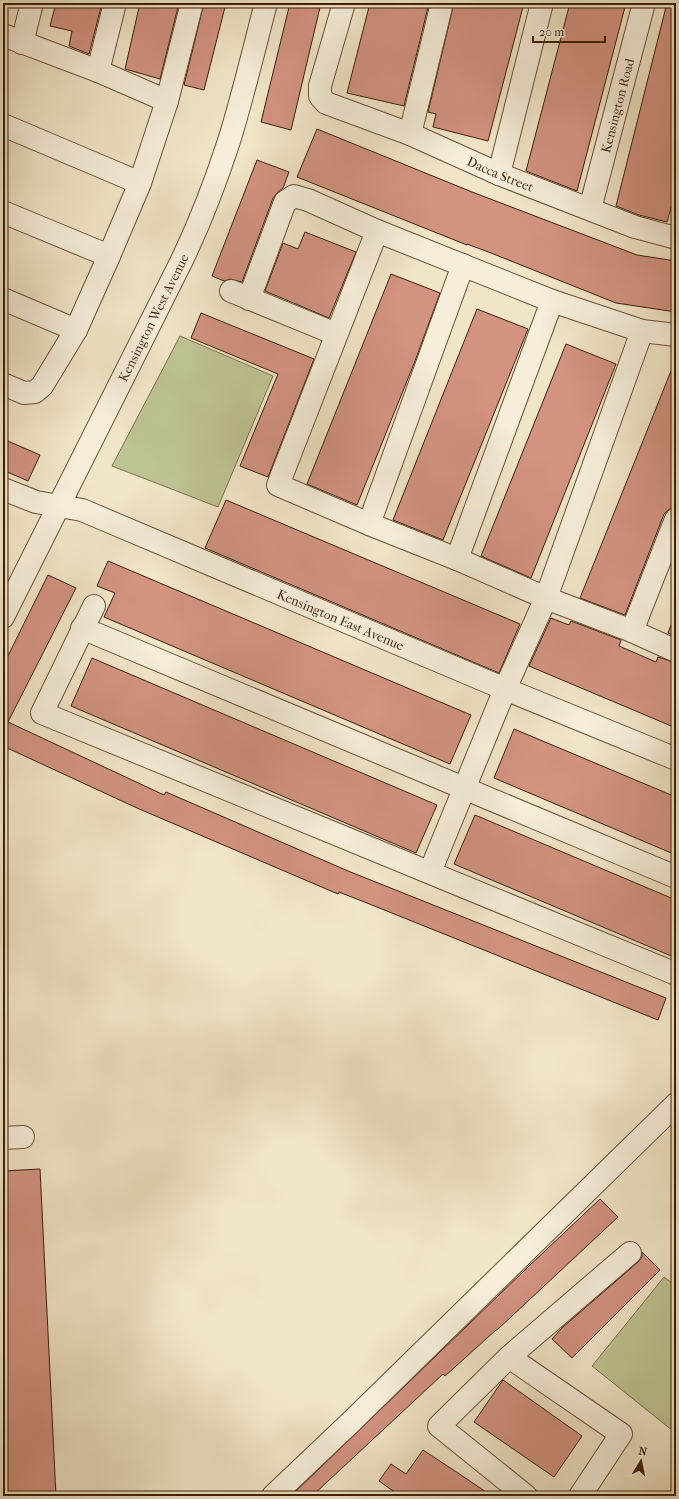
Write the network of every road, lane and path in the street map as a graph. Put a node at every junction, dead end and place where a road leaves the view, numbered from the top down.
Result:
1 (32, 3) edge
2 (115, 3) edge
3 (192, 3) edge
4 (266, 3) edge
5 (344, 3) edge
6 (442, 3) edge
7 (542, 3) edge
8 (644, 3) edge
9 (12, 39) edge
10 (98, 71) junction
11 (167, 101) junction
12 (3, 125) edge
13 (410, 134) junction
14 (499, 174) junction
15 (140, 183) junction
16 (590, 209) junction
17 (3, 212) edge
18 (377, 231) junction
19 (676, 238) edge
20 (109, 256) junction
21 (463, 265) junction
22 (3, 299) edge
23 (552, 301) junction
24 (76, 330) junction
25 (642, 331) junction
26 (336, 334) junction
27 (676, 335) edge
28 (3, 384) edge
29 (3, 489) edge
30 (59, 506) junction
31 (676, 519) edge
32 (369, 524) junction
33 (457, 559) junction
34 (546, 598) junction
35 (94, 606) dead end
36 (3, 617) edge
37 (82, 628) junction
38 (632, 631) junction
39 (676, 651) edge
40 (505, 689) junction
41 (676, 759) edge
42 (464, 789) junction
43 (430, 872) junction
44 (676, 877) edge
45 (676, 974) edge
46 (676, 1104) edge
47 (630, 1253) dead end
48 (509, 1357) junction
49 (273, 1496) edge
50 (526, 1496) edge
51 (580, 1496) edge

1 - 9 street
2 - 10 street
3 - 11 street
4 - 30 street, Kensington West Avenue
5 - 13 street, Dacca Street
6 - 13 street
7 - 14 street
8 - 16 street, Kensington Road
9 - 10 street
10 - 11 street
11 - 15 street
12 - 15 street
13 - 14 street, Dacca Street
14 - 16 street, Dacca Street
15 - 20 street
16 - 19 street, Dacca Street
17 - 20 street
18 - 21 street
18 - 26 street
18 - 26 street
20 - 24 street
21 - 23 street
21 - 32 street
22 - 24 street
23 - 25 street
23 - 33 street
24 - 28 street
25 - 27 street
25 - 34 street
26 - 32 street
29 - 30 street, Kensington East Avenue
30 - 36 street, Kensington West Avenue
30 - 40 street, Kensington East Avenue
31 - 38 street
32 - 33 street
33 - 34 street
34 - 38 street
34 - 40 street
35 - 37 street
37 - 42 street
37 - 43 street
38 - 39 street
40 - 41 street, Kensington East Avenue
40 - 42 street
42 - 43 street
42 - 44 street
43 - 45 street
46 - 49 street
47 - 48 street
48 - 50 street
48 - 51 street

